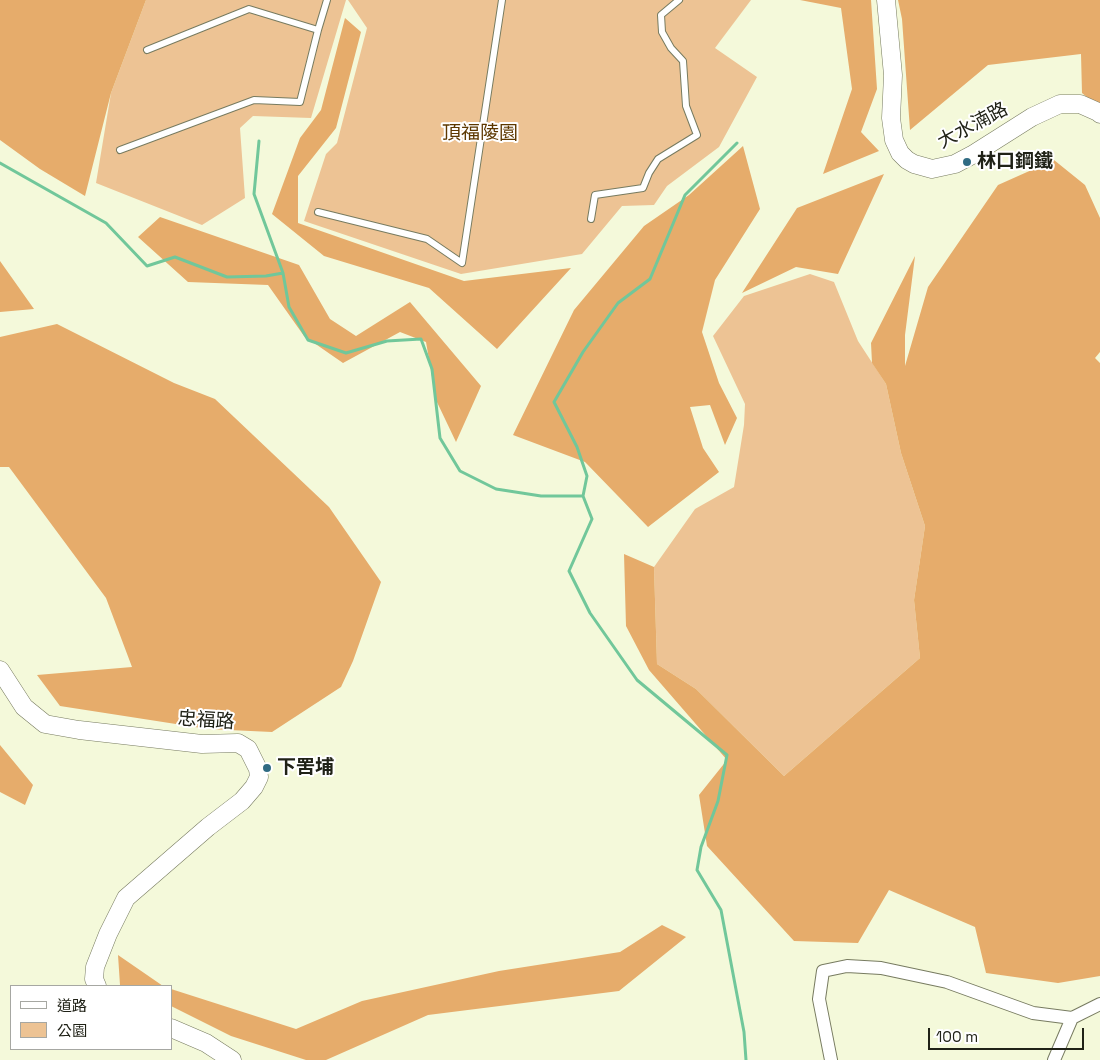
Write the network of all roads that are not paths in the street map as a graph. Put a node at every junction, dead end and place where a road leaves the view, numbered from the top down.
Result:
1 (327, 0) edge
2 (502, 0) edge
3 (680, 0) edge
4 (886, 0) edge
5 (318, 30) junction
6 (147, 50) dead end
7 (1100, 114) edge
8 (120, 150) dead end
9 (318, 212) dead end
10 (591, 219) dead end
11 (0, 670) edge
12 (97, 985) edge
13 (1100, 1004) edge
14 (1072, 1018) junction
15 (172, 1028) edge
16 (232, 1060) edge
17 (831, 1060) edge
18 (1054, 1060) edge

1 - 5 lane
2 - 9 lane
3 - 10 lane
4 - 7 street, 大水湳路
5 - 6 lane
5 - 8 lane
11 - 12 street, 忠福路
13 - 14 street
14 - 17 street
14 - 18 street
15 - 16 street

